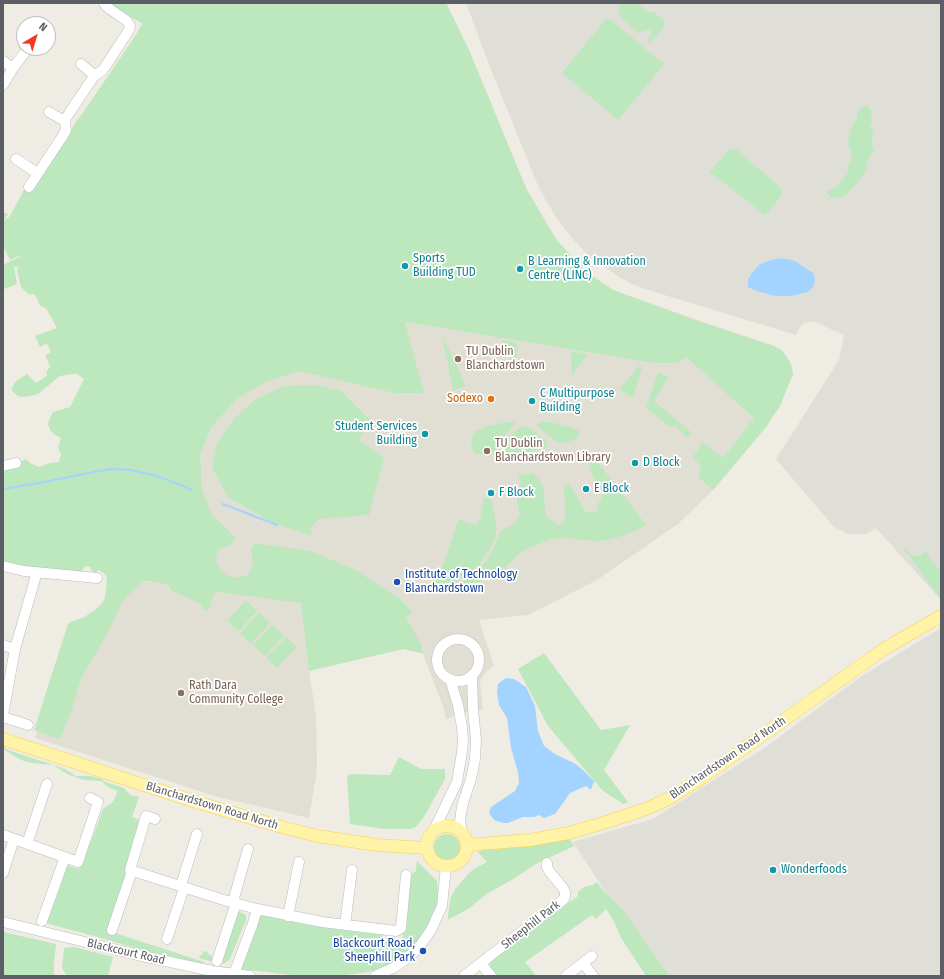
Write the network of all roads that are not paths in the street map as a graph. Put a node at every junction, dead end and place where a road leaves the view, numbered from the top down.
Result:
1 (104, 3) edge
2 (22, 56) edge
3 (3, 61) edge
4 (81, 64) dead end
5 (14, 68) junction
6 (94, 75) junction
7 (3, 85) edge
8 (49, 112) dead end
9 (65, 120) junction
10 (16, 160) dead end
11 (37, 173) junction
12 (29, 187) dead end
13 (16, 463) dead end
14 (3, 466) edge
15 (3, 566) edge
16 (37, 572) junction
17 (97, 578) dead end
18 (941, 616) edge
19 (3, 645) edge
20 (16, 648) junction
21 (472, 675) junction
22 (450, 679) junction
23 (3, 716) edge
24 (28, 725) dead end
25 (3, 739) edge
26 (47, 784) dead end
27 (90, 798) dead end
28 (155, 819) dead end
29 (434, 830) junction
30 (462, 833) junction
31 (197, 834) dead end
32 (3, 835) edge
33 (14, 839) junction
34 (27, 844) junction
35 (467, 845) junction
36 (426, 848) junction
37 (248, 849) dead end
38 (65, 858) junction
39 (299, 862) dead end
40 (547, 863) dead end
41 (446, 866) junction
42 (130, 870) junction
43 (352, 870) dead end
44 (3, 872) edge
45 (406, 875) dead end
46 (183, 887) junction
47 (236, 903) junction
48 (257, 908) junction
49 (288, 916) junction
50 (42, 921) dead end
51 (3, 922) edge
52 (345, 926) junction
53 (112, 930) dead end
54 (167, 938) dead end
55 (592, 956) dead end
56 (217, 961) dead end
57 (584, 963) junction
58 (481, 964) junction
59 (234, 974) junction
60 (388, 974) edge
61 (250, 976) edge
62 (375, 976) edge
63 (464, 976) edge
64 (491, 976) edge
65 (566, 976) edge
66 (593, 976) edge

1 - 6 street
2 - 5 street
3 - 5 street
4 - 6 street
5 - 7 street
6 - 9 street
8 - 9 street
9 - 11 street
10 - 11 street
11 - 12 street
13 - 14 street
15 - 16 street
16 - 17 street
16 - 20 street
18 - 35 main road, Blanchardstown Road North
19 - 20 street
20 - 23 street
21 - 22 street
21 - 22 street
21 - 30 street
22 - 29 street
23 - 24 street
25 - 36 main road, Blanchardstown Road North
26 - 34 street
27 - 38 street
28 - 42 street
29 - 30 main road
29 - 36 main road
30 - 35 main road
31 - 46 street
32 - 33 street
33 - 34 street
33 - 44 street
34 - 38 street
35 - 41 main road
36 - 41 main road
37 - 47 street
38 - 50 street
39 - 49 street
40 - 58 street, Sheephill Park
41 - 60 street
42 - 46 street
42 - 53 street
43 - 52 street
45 - 52 street
46 - 47 street
46 - 54 street
47 - 48 street
47 - 56 street
48 - 49 street
48 - 59 street
49 - 52 street
51 - 59 street, Blackcourt Road
55 - 57 street
57 - 65 street
57 - 66 street
58 - 63 street, Sheephill Park
58 - 64 street
59 - 61 street, Blackcourt Road
60 - 62 street

